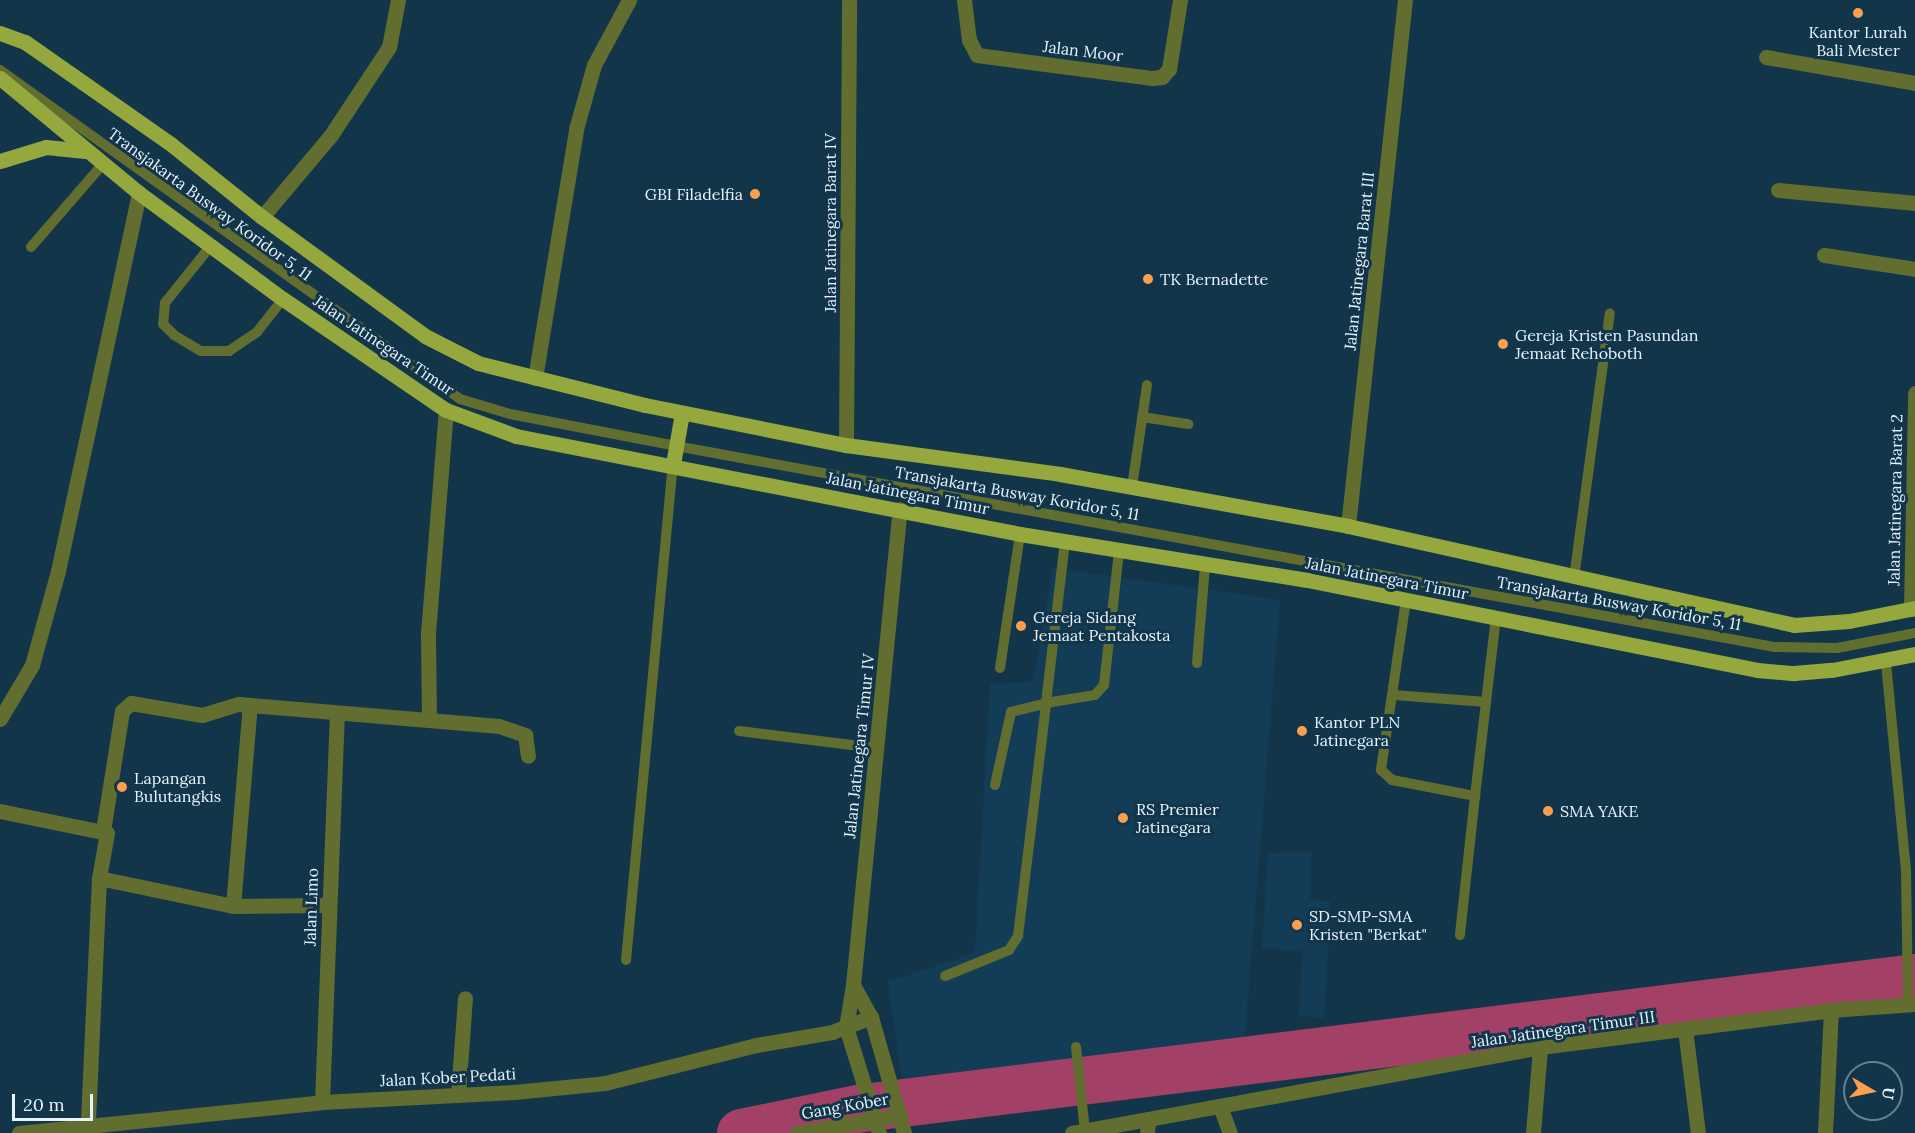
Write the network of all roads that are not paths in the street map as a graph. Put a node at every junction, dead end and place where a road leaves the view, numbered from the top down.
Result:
1 (398, 0) edge
2 (629, 0) edge
3 (849, 0) edge
4 (964, 0) edge
5 (1180, 0) edge
6 (1406, 0) edge
7 (0, 33) edge
8 (1766, 57) dead end
9 (0, 70) edge
10 (0, 78) edge
11 (1915, 83) edge
12 (91, 154) junction
13 (0, 160) edge
14 (103, 164) junction
15 (1778, 190) dead end
16 (139, 193) junction
17 (1915, 203) edge
18 (262, 217) junction
19 (30, 247) dead end
20 (209, 248) junction
21 (1824, 255) dead end
22 (1915, 269) edge
23 (283, 299) junction
24 (1610, 313) dead end
25 (535, 378) junction
26 (1147, 385) dead end
27 (1915, 393) edge
28 (446, 410) junction
29 (681, 413) junction
30 (1142, 417) junction
31 (1188, 424) dead end
32 (846, 445) junction
33 (676, 446) junction
34 (672, 464) junction
35 (1132, 487) junction
36 (900, 510) junction
37 (1348, 526) junction
38 (1020, 534) junction
39 (1065, 541) junction
40 (1119, 550) junction
41 (1205, 565) junction
42 (1574, 578) junction
43 (1406, 600) junction
44 (1913, 609) edge
45 (1496, 617) junction
46 (1915, 633) edge
47 (1915, 654) edge
48 (1197, 663) dead end
49 (1887, 663) junction
50 (1000, 668) dead end
51 (1394, 695) junction
52 (1486, 702) junction
53 (1046, 703) junction
54 (250, 705) junction
55 (337, 713) junction
56 (0, 719) edge
57 (429, 719) junction
58 (739, 731) dead end
59 (876, 748) junction
60 (528, 756) dead end
61 (995, 785) dead end
62 (1475, 796) junction
63 (0, 811) edge
64 (103, 831) junction
65 (99, 878) junction
66 (329, 905) junction
67 (233, 906) junction
68 (1460, 935) dead end
69 (626, 960) dead end
70 (945, 976) dead end
71 (853, 985) junction
72 (465, 998) dead end
73 (1910, 1002) edge
74 (1832, 1010) junction
75 (871, 1017) junction
76 (846, 1028) junction
77 (1684, 1029) junction
78 (1077, 1047) dead end
79 (1540, 1047) junction
80 (458, 1095) junction
81 (322, 1102) junction
82 (1220, 1106) junction
83 (899, 1111) junction
84 (876, 1122) edge
85 (88, 1123) junction
86 (1147, 1127) edge
87 (1079, 1132) edge
88 (19, 1133) edge
89 (797, 1133) edge
90 (904, 1133) edge
91 (1230, 1133) edge
92 (1533, 1133) edge
93 (1698, 1133) edge
94 (1826, 1133) edge

1 - 18 street
2 - 25 street
3 - 32 street, Jalan Jatinegara Barat IV
4 - 5 street, Jalan Moor
6 - 37 street, Jalan Jatinegara Barat III
7 - 18 main road, Jalan Jatinegara Timur
8 - 11 street
9 - 33 lane, Transjakarta Busway Koridor 5, 11
10 - 12 main road, Jalan Jatinegara Timur
12 - 13 main road
12 - 14 main road, Jalan Jatinegara Timur
14 - 16 main road, Jalan Jatinegara Timur
14 - 19 lane
15 - 17 street
16 - 20 main road, Jalan Jatinegara Timur
16 - 56 street
18 - 25 main road, Jalan Jatinegara Timur
20 - 23 main road, Jalan Jatinegara Timur
20 - 23 lane
21 - 22 street
23 - 28 main road, Jalan Jatinegara Timur
24 - 42 lane
25 - 29 main road, Jalan Jatinegara Timur
26 - 30 lane
27 - 44 street, Jalan Jatinegara Barat 2
28 - 34 main road, Jalan Jatinegara Timur
28 - 57 street
29 - 32 main road, Jalan Jatinegara Timur
29 - 33 main road
30 - 31 lane
30 - 35 lane
32 - 35 main road, Jalan Jatinegara Timur
33 - 34 main road
33 - 46 lane, Transjakarta Busway Koridor 5, 11
34 - 36 main road, Jalan Jatinegara Timur
34 - 69 lane
35 - 37 main road, Jalan Jatinegara Timur
36 - 38 main road, Jalan Jatinegara Timur
36 - 59 street, Jalan Jatinegara Timur IV
37 - 42 main road, Jalan Jatinegara Timur
38 - 39 main road, Jalan Jatinegara Timur
38 - 50 lane
39 - 40 main road, Jalan Jatinegara Timur
39 - 53 lane
40 - 41 main road, Jalan Jatinegara Timur
40 - 53 lane
41 - 43 main road, Jalan Jatinegara Timur
41 - 48 lane
42 - 44 main road, Jalan Jatinegara Timur
43 - 45 main road, Jalan Jatinegara Timur
43 - 51 lane
45 - 49 main road, Jalan Jatinegara Timur
45 - 52 lane
47 - 49 main road, Jalan Jatinegara Timur
49 - 73 lane
51 - 52 lane
51 - 62 lane
52 - 62 lane
53 - 61 lane
53 - 70 lane
54 - 55 street
54 - 64 street
54 - 67 street
55 - 57 street
55 - 66 street, Jalan Limo
57 - 60 street
58 - 59 lane
59 - 71 street, Jalan Jatinegara Timur IV
62 - 68 lane
63 - 64 street
64 - 65 street
65 - 67 street
65 - 85 street
66 - 67 street
66 - 81 street, Jalan Limo
71 - 75 street
71 - 76 street, Jalan Jatinegara Timur IV
72 - 80 street
73 - 74 street, Jalan Jatinegara Timur III
74 - 77 street, Jalan Jatinegara Timur III
74 - 94 street
75 - 76 street, Jalan Kober Pedati
75 - 83 street
76 - 80 street, Jalan Kober Pedati
76 - 84 street
77 - 79 street, Jalan Jatinegara Timur III
77 - 93 street
78 - 87 lane
79 - 82 street, Jalan Jatinegara Timur III
79 - 92 street
80 - 81 street, Jalan Kober Pedati
81 - 85 street, Jalan Kober Pedati
82 - 86 street
82 - 91 street
83 - 84 street, Gang Kober
83 - 90 street
84 - 89 street, Gang Kober
85 - 88 street, Jalan Kober Pedati
86 - 87 street

